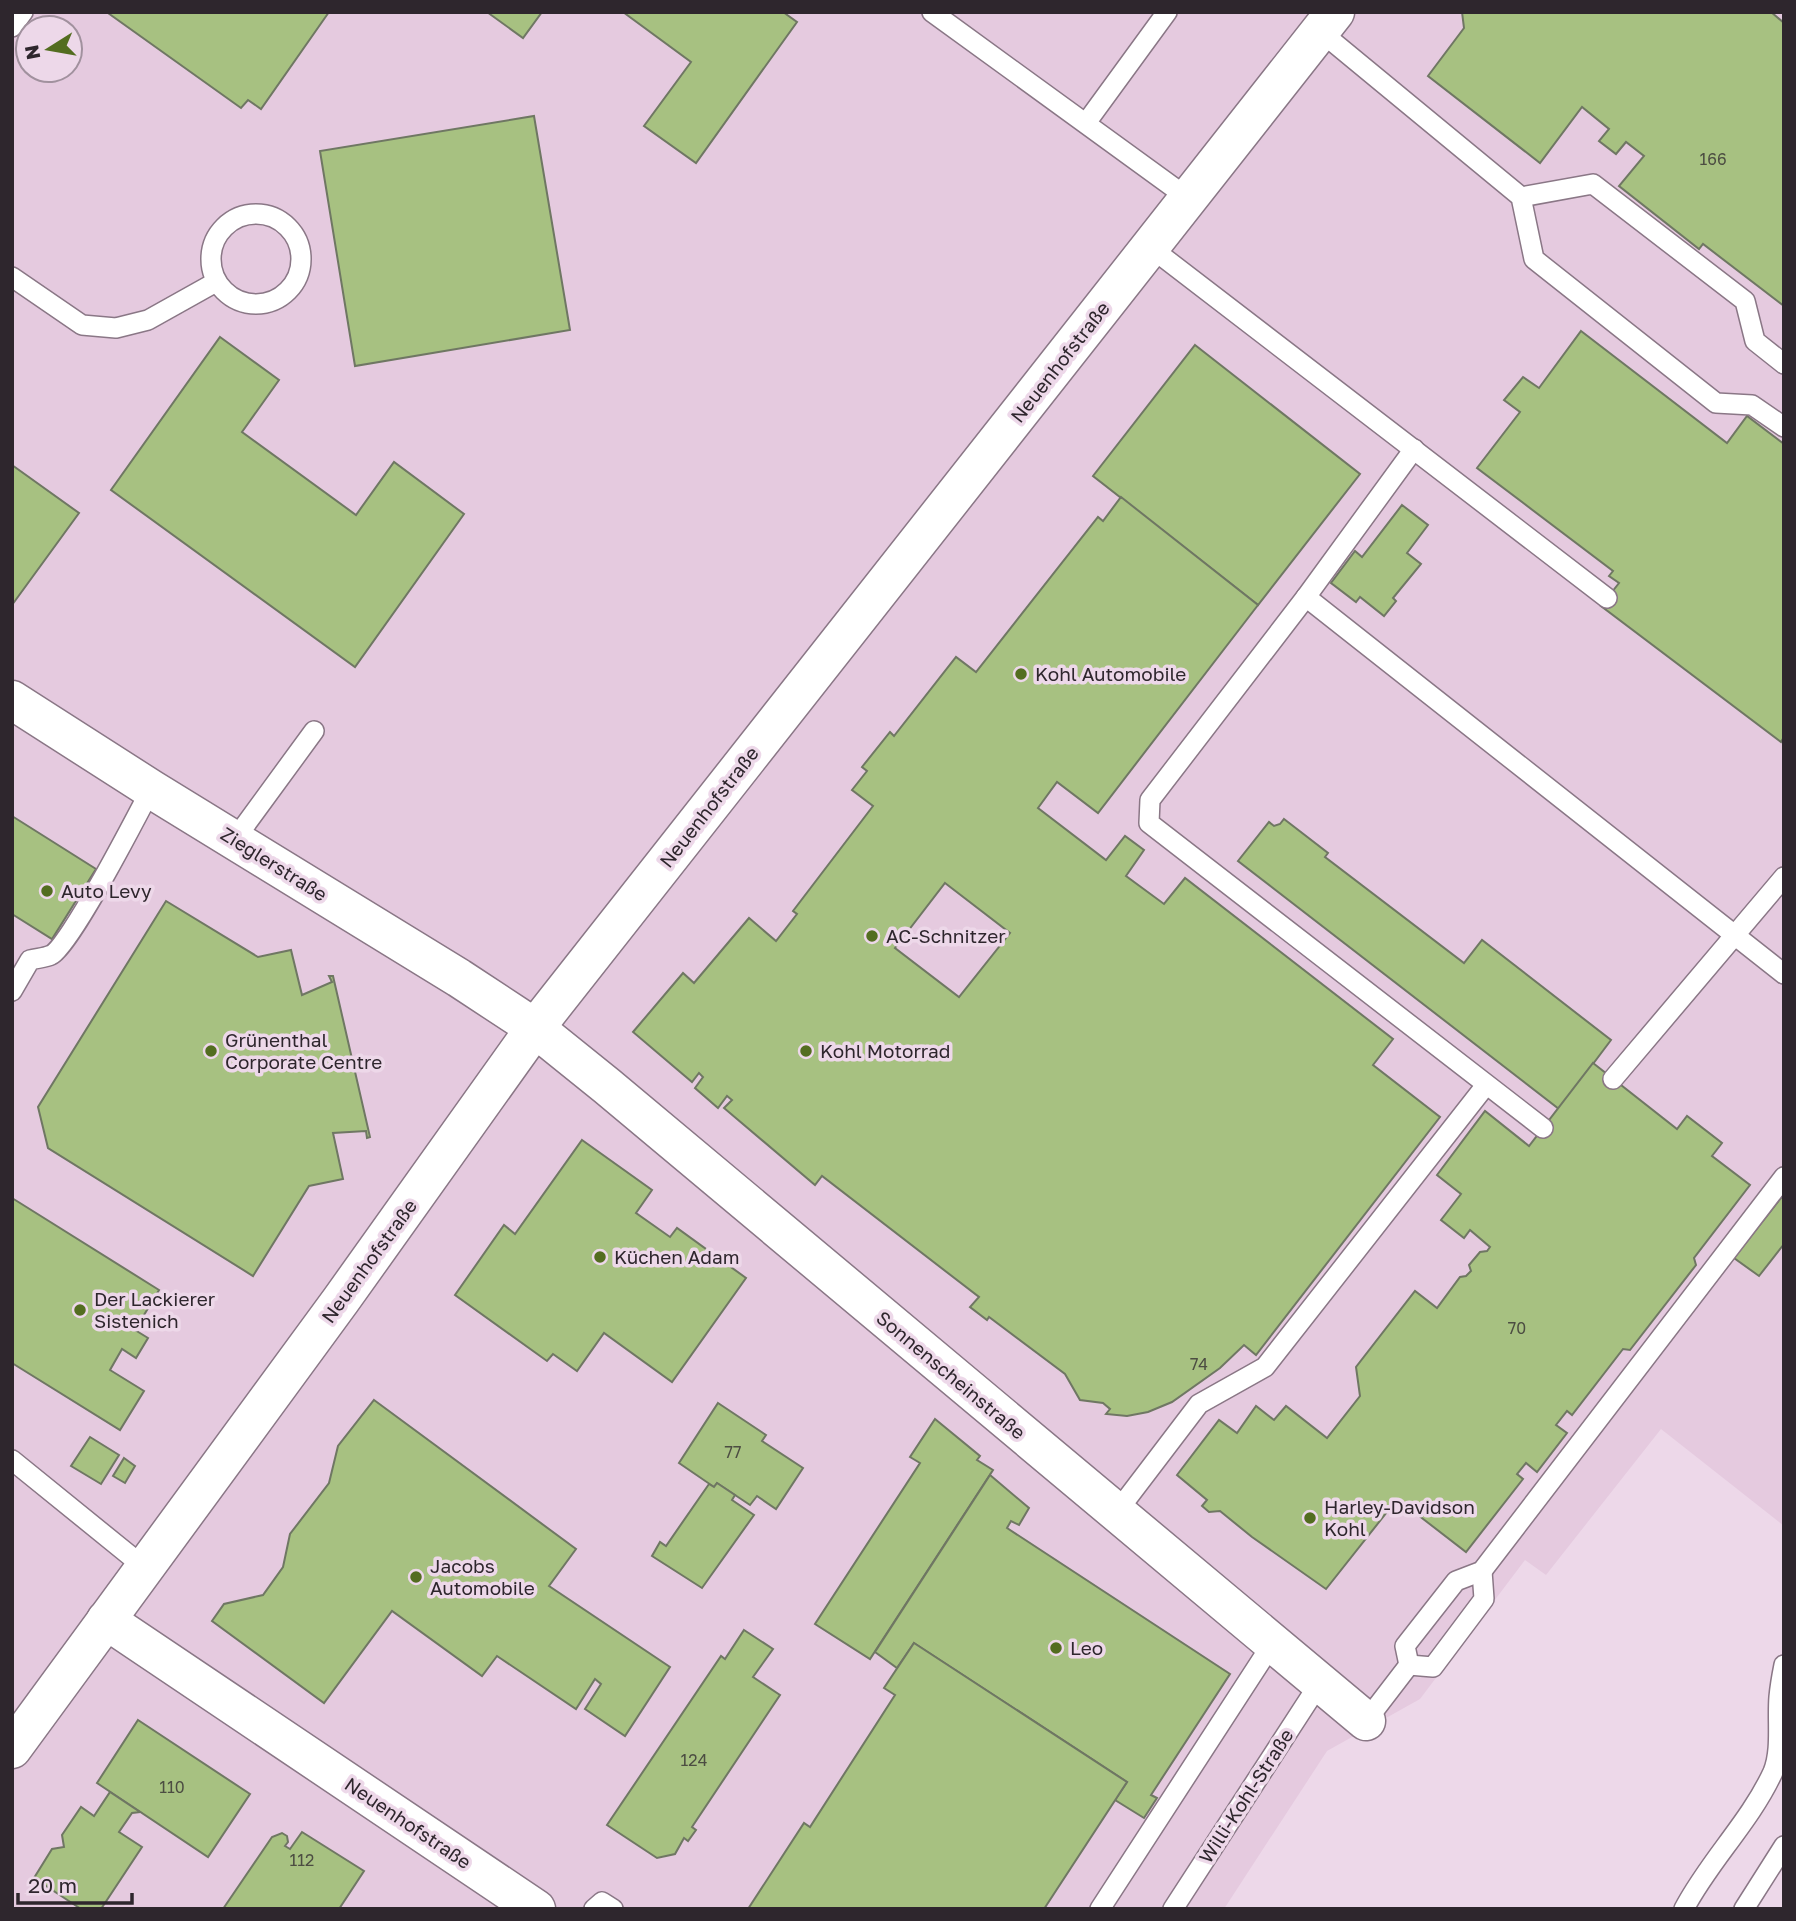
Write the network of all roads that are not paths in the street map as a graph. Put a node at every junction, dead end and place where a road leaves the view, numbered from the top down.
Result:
1 (23, 12) edge
2 (932, 12) edge
3 (1167, 12) edge
4 (1328, 22) edge
5 (12, 27) edge
6 (1086, 123) junction
7 (1521, 197) junction
8 (1188, 198) junction
9 (1150, 247) junction
10 (12, 277) edge
11 (216, 282) junction
12 (1784, 364) edge
13 (1784, 427) edge
14 (1414, 449) junction
15 (1306, 597) junction
16 (1607, 598) dead end
17 (12, 700) edge
18 (314, 731) dead end
19 (151, 789) junction
20 (235, 839) junction
21 (1784, 877) edge
22 (1735, 936) junction
23 (1784, 974) edge
24 (12, 990) edge
25 (535, 1028) junction
26 (1613, 1079) dead end
27 (1486, 1085) junction
28 (1544, 1128) dead end
29 (1784, 1177) edge
30 (12, 1460) edge
31 (1116, 1513) junction
32 (144, 1567) junction
33 (1482, 1571) junction
34 (106, 1620) junction
35 (1272, 1644) junction
36 (1409, 1665) junction
37 (1784, 1665) edge
38 (1319, 1684) junction
39 (1366, 1721) joint
40 (12, 1749) edge
41 (1784, 1846) edge
42 (536, 1909) edge
43 (594, 1909) edge
44 (613, 1909) edge
45 (1100, 1909) edge
46 (1172, 1909) edge
47 (1684, 1909) edge
48 (1744, 1909) edge

1 - 5 lane
2 - 6 lane
3 - 6 lane
4 - 7 lane
4 - 8 street, Neuenhofstraße
6 - 8 lane
7 - 12 lane
7 - 13 lane
8 - 9 street, Neuenhofstraße
9 - 14 lane
9 - 25 street, Neuenhofstraße
10 - 11 lane
11 - 11 lane
14 - 15 lane
14 - 16 lane
15 - 22 lane
15 - 27 lane
17 - 19 street, Zieglerstraße
18 - 20 lane
19 - 20 street, Zieglerstraße
19 - 24 lane
20 - 25 street, Zieglerstraße
21 - 22 lane
22 - 23 lane
22 - 26 lane
25 - 31 street, Sonnenscheinstraße
25 - 32 street, Neuenhofstraße
27 - 28 lane
27 - 31 lane
29 - 33 lane
30 - 32 lane
31 - 35 street, Sonnenscheinstraße
32 - 34 street, Neuenhofstraße
33 - 36 lane
33 - 36 lane
34 - 40 street, Neuenhofstraße
34 - 42 street, Neuenhofstraße
35 - 38 street, Sonnenscheinstraße
35 - 45 lane
36 - 39 lane
37 - 47 lane
38 - 39 street, Sonnenscheinstraße
38 - 46 lane, Willi-Kohl-Straße
41 - 48 lane
43 - 44 lane

